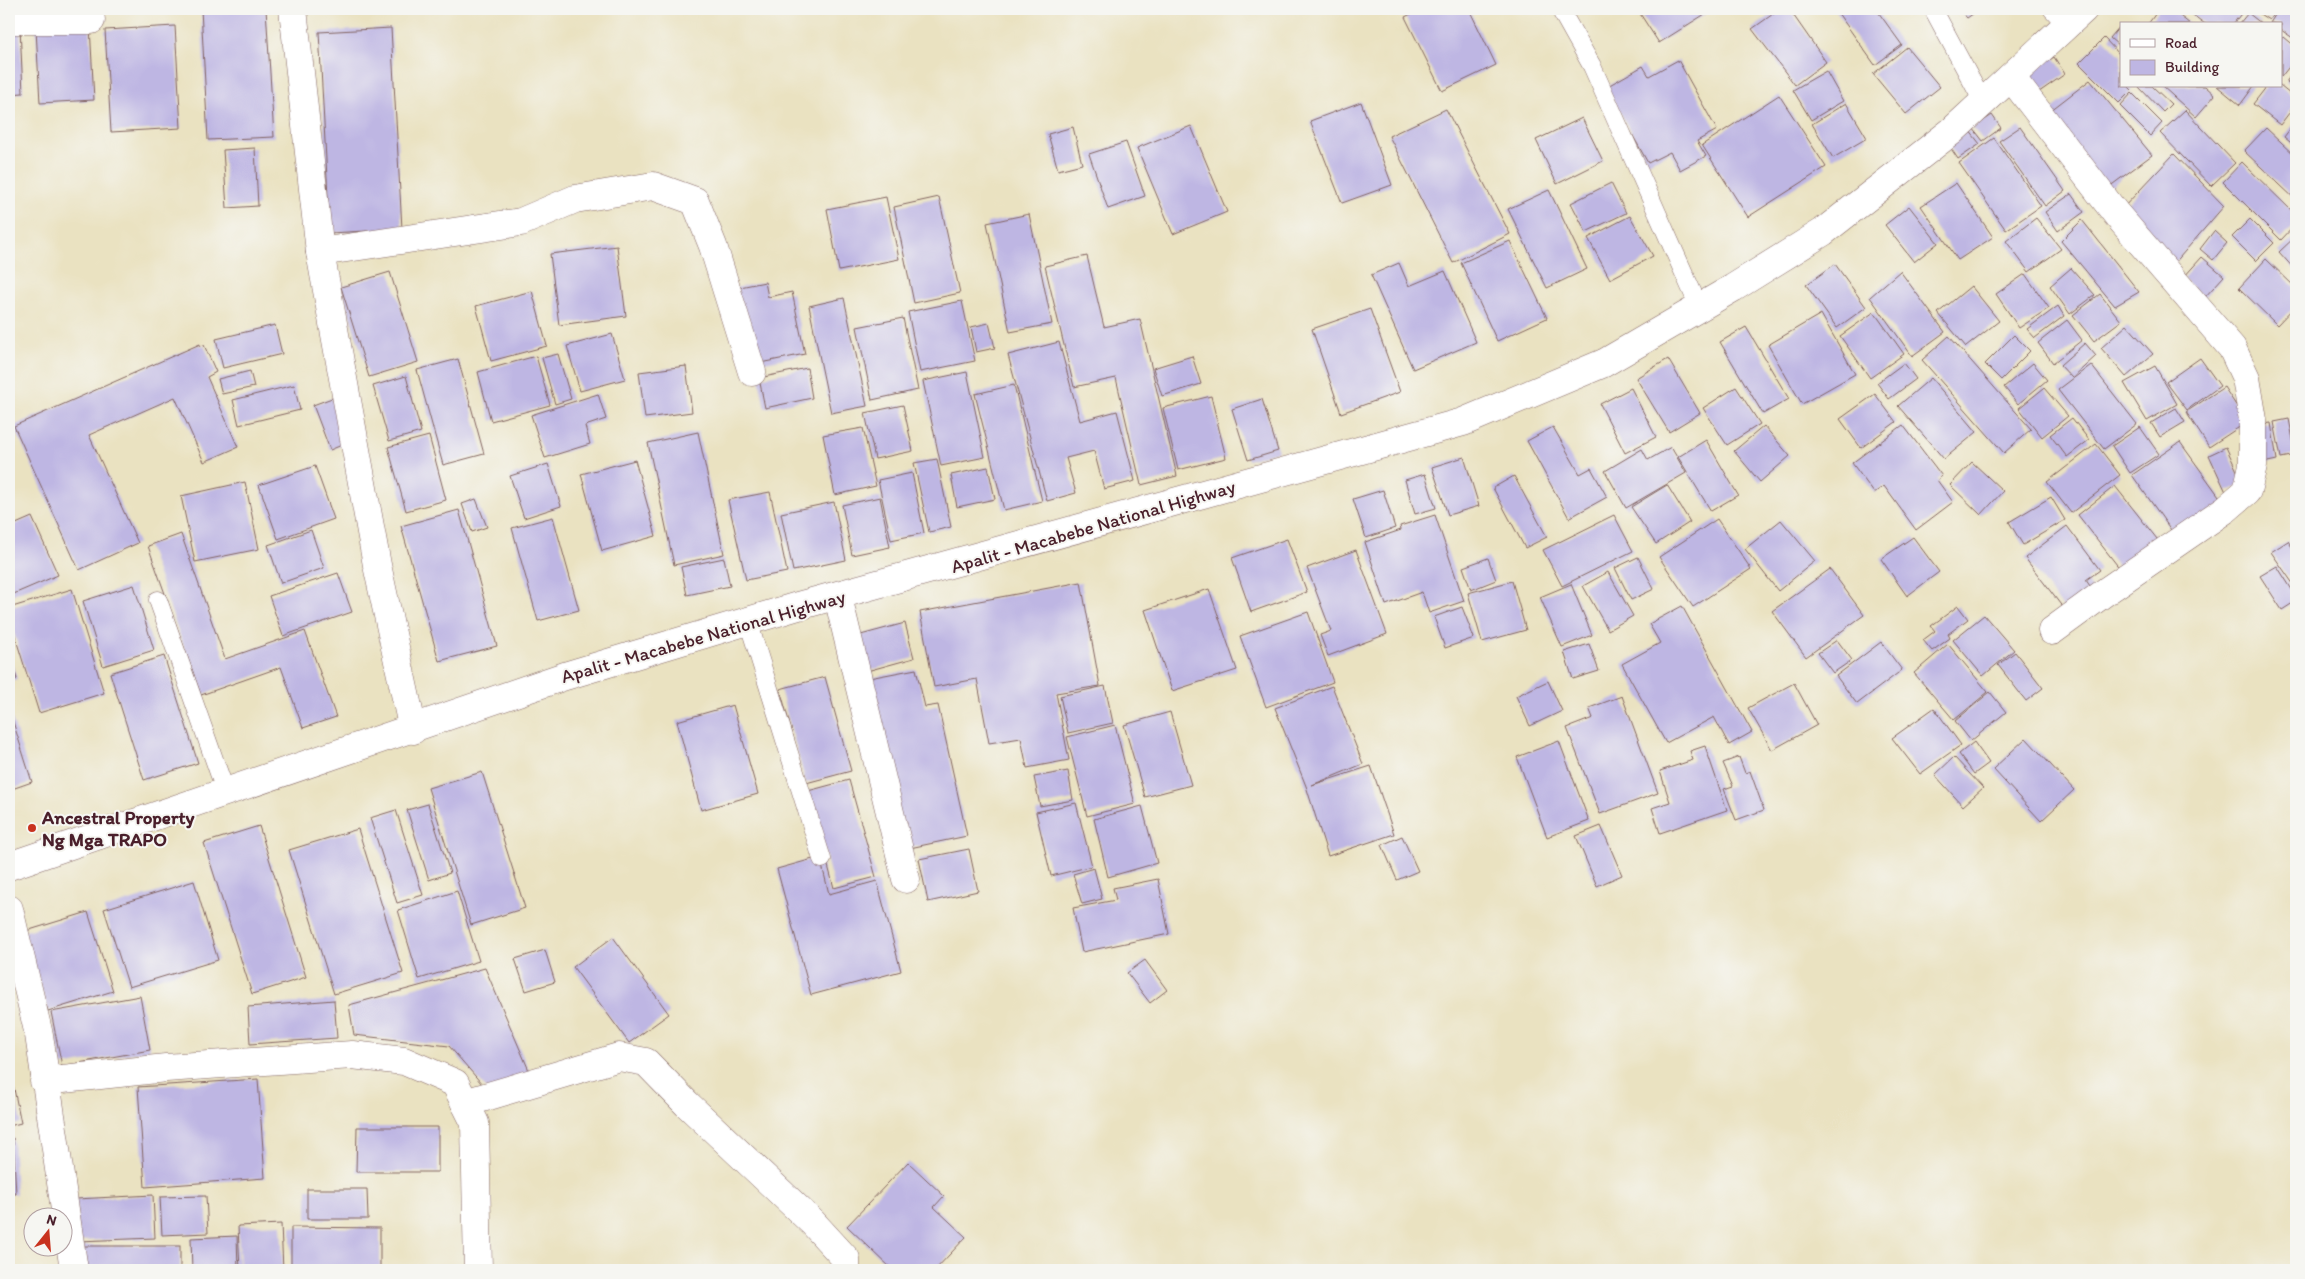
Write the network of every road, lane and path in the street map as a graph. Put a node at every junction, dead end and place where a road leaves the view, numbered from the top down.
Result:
1 (293, 9) edge
2 (1560, 9) edge
3 (1933, 9) edge
4 (2068, 14) edge
5 (9, 20) edge
6 (91, 20) dead end
7 (2011, 77) junction
8 (1984, 102) junction
9 (320, 252) junction
10 (1699, 307) junction
11 (752, 372) dead end
12 (838, 597) junction
13 (158, 600) dead end
14 (748, 621) junction
15 (2052, 631) dead end
16 (413, 730) junction
17 (226, 793) junction
18 (822, 859) dead end
19 (9, 866) edge
20 (906, 879) dead end
21 (9, 909) edge
22 (44, 1081) junction
23 (465, 1103) junction
24 (74, 1270) edge
25 (478, 1270) edge
26 (846, 1270) edge

1 - 9 street
2 - 10 lane
3 - 8 lane
4 - 7 street, Apalit - Macabebe National Highway
5 - 6 street
7 - 8 street, Apalit - Macabebe National Highway
7 - 15 street
8 - 10 street, Apalit - Macabebe National Highway
9 - 11 street
9 - 16 street
10 - 12 street, Apalit - Macabebe National Highway
12 - 14 street, Apalit - Macabebe National Highway
12 - 20 street
13 - 17 lane
14 - 16 street, Apalit - Macabebe National Highway
14 - 18 lane
16 - 17 street, Apalit - Macabebe National Highway
17 - 19 street, Apalit - Macabebe National Highway
21 - 22 street
22 - 23 street
22 - 24 street
23 - 25 street
23 - 26 street

